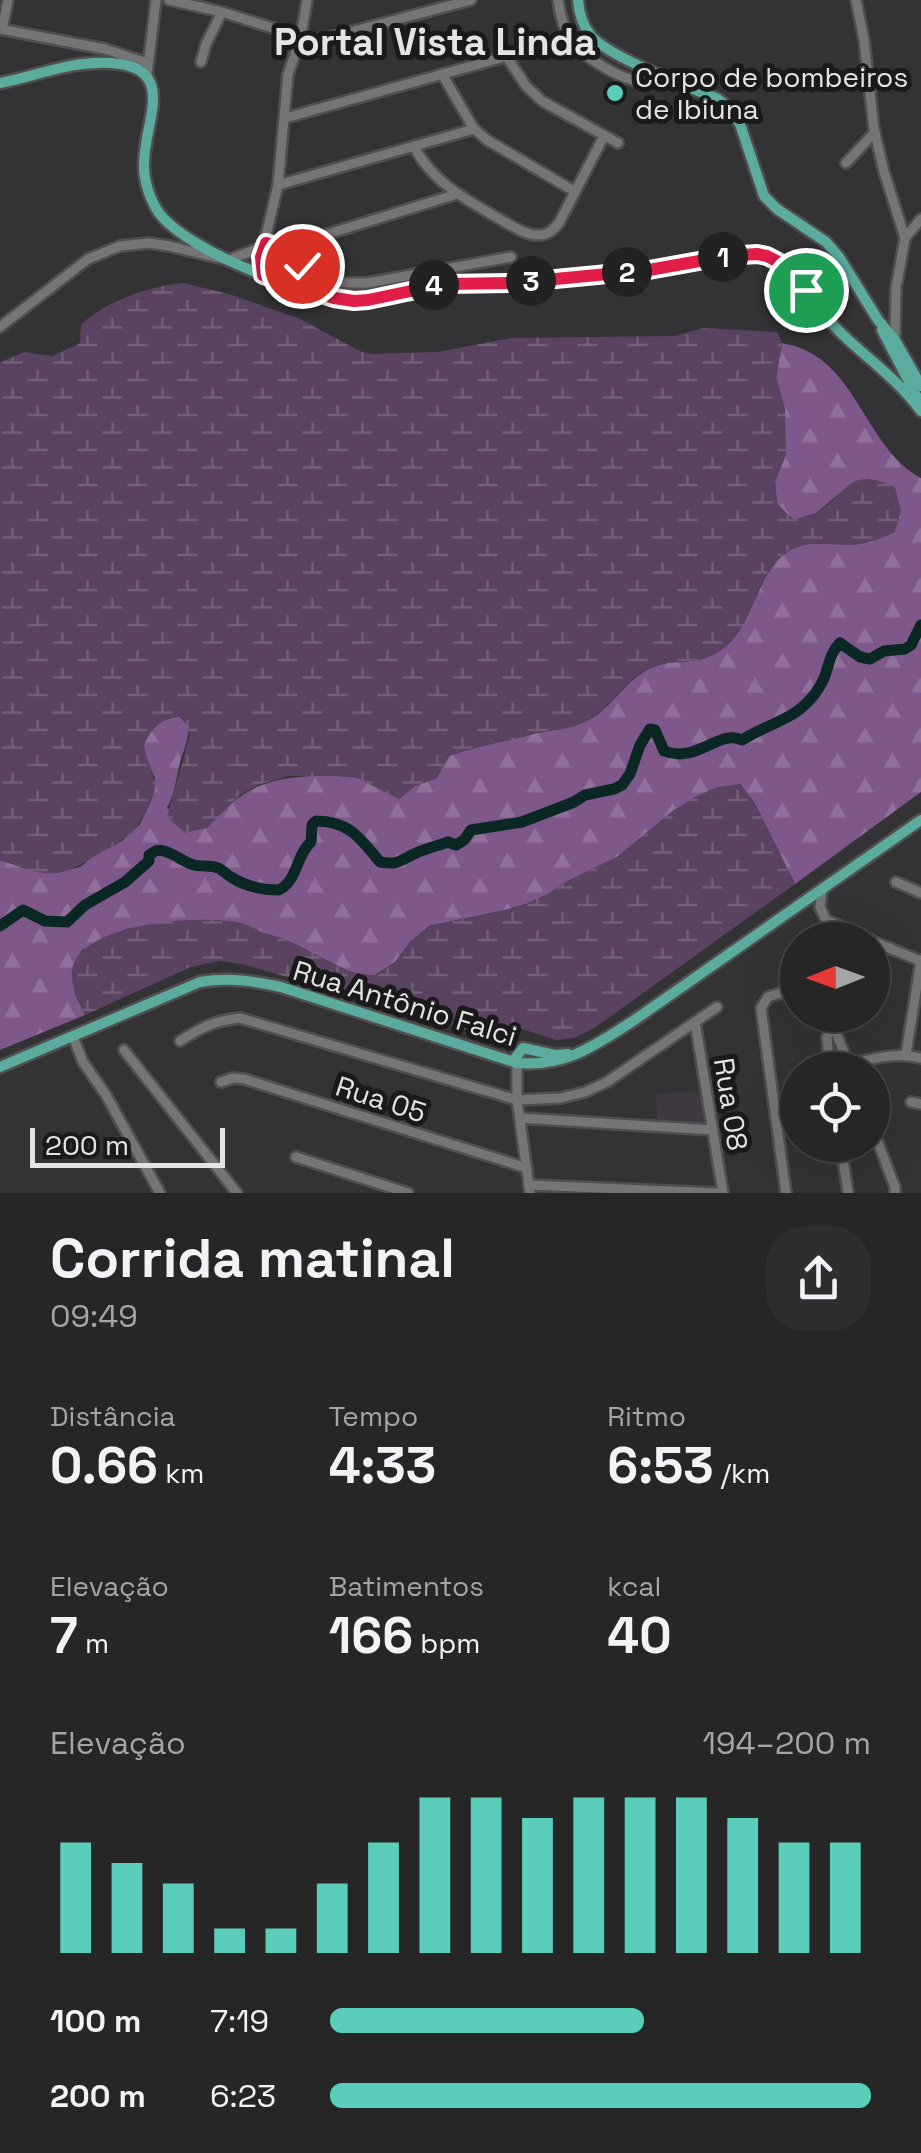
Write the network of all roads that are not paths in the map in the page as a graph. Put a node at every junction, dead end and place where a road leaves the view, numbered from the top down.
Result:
1 (8, 0) edge
2 (156, 0) edge
3 (169, 0) edge
4 (307, 0) edge
5 (472, 0) edge
6 (558, 0) edge
7 (578, 0) edge
8 (856, 0) edge
9 (455, 2) edge
10 (222, 12) junction
11 (1, 29) edge
12 (570, 39) junction
13 (299, 41) junction
14 (506, 56) junction
15 (201, 62) dead end
16 (147, 69) junction
17 (442, 74) junction
18 (661, 74) junction
19 (0, 84) edge
20 (285, 118) junction
21 (474, 128) junction
22 (875, 132) junction
23 (604, 136) junction
24 (618, 144) dead end
25 (414, 146) junction
26 (846, 163) dead end
27 (278, 185) junction
28 (574, 191) junction
29 (457, 194) junction
30 (921, 220) edge
31 (904, 238) junction
32 (265, 245) junction
33 (288, 246) junction
34 (511, 257) dead end
35 (228, 260) junction
36 (263, 275) junction
37 (878, 320) junction
38 (0, 327) edge
39 (894, 340) junction
40 (882, 371) junction
41 (916, 386) edge
42 (921, 397) edge
43 (921, 408) edge
44 (921, 820) edge
45 (896, 882) dead end
46 (823, 888) junction
47 (921, 893) edge
48 (831, 922) edge
49 (890, 947) edge
50 (921, 960) edge
51 (780, 993) edge
52 (717, 1007) dead end
53 (695, 1022) junction
54 (73, 1037) junction
55 (180, 1040) dead end
56 (124, 1050) dead end
57 (906, 1054) junction
58 (890, 1055) edge
59 (921, 1058) edge
60 (517, 1063) junction
61 (0, 1067) edge
62 (221, 1082) dead end
63 (517, 1100) junction
64 (520, 1118) junction
65 (712, 1130) junction
66 (296, 1157) dead end
67 (843, 1162) edge
68 (885, 1162) edge
69 (527, 1168) junction
70 (530, 1189) edge
71 (160, 1193) edge
72 (236, 1193) edge
73 (408, 1193) edge
74 (719, 1193) edge
75 (786, 1193) edge
76 (848, 1193) edge
77 (895, 1193) edge

1 - 11 street
2 - 16 street
3 - 10 street
4 - 13 street
5 - 9 street
6 - 12 street
7 - 18 main road
8 - 22 street
9 - 13 street
10 - 13 street
10 - 15 street
11 - 16 street
12 - 14 street
12 - 18 street
13 - 20 street
14 - 17 street
14 - 23 street
16 - 19 main road
16 - 35 main road
17 - 20 street
17 - 21 street
18 - 37 main road
20 - 27 street
21 - 25 street
21 - 28 street
22 - 26 street
22 - 31 street
23 - 24 street
23 - 28 street
25 - 27 street
25 - 29 street
27 - 32 street
28 - 29 street
29 - 33 street
30 - 31 street
31 - 39 street
32 - 33 street
32 - 35 street
32 - 36 street
33 - 34 street
35 - 36 main road
35 - 38 street
36 - 40 main road
37 - 39 main road
37 - 41 main road
39 - 41 main road
40 - 41 main road
40 - 43 main road
41 - 42 main road
41 - 43 main road
44 - 46 main road
45 - 47 street
46 - 48 street
46 - 60 main road
49 - 50 street
50 - 57 street
51 - 75 street
52 - 53 street
53 - 63 street
53 - 65 street, Rua 08
54 - 60 main road, Rua Antônio Falci
54 - 61 main road, Rua Antônio Falci
54 - 71 street
55 - 63 street
56 - 72 street
57 - 58 street
57 - 59 street
60 - 63 street
62 - 69 street, Rua 05
63 - 64 street
64 - 65 street
64 - 69 street
65 - 74 street, Rua 08
66 - 73 street
67 - 76 street
68 - 77 street
69 - 70 street
70 - 74 street

